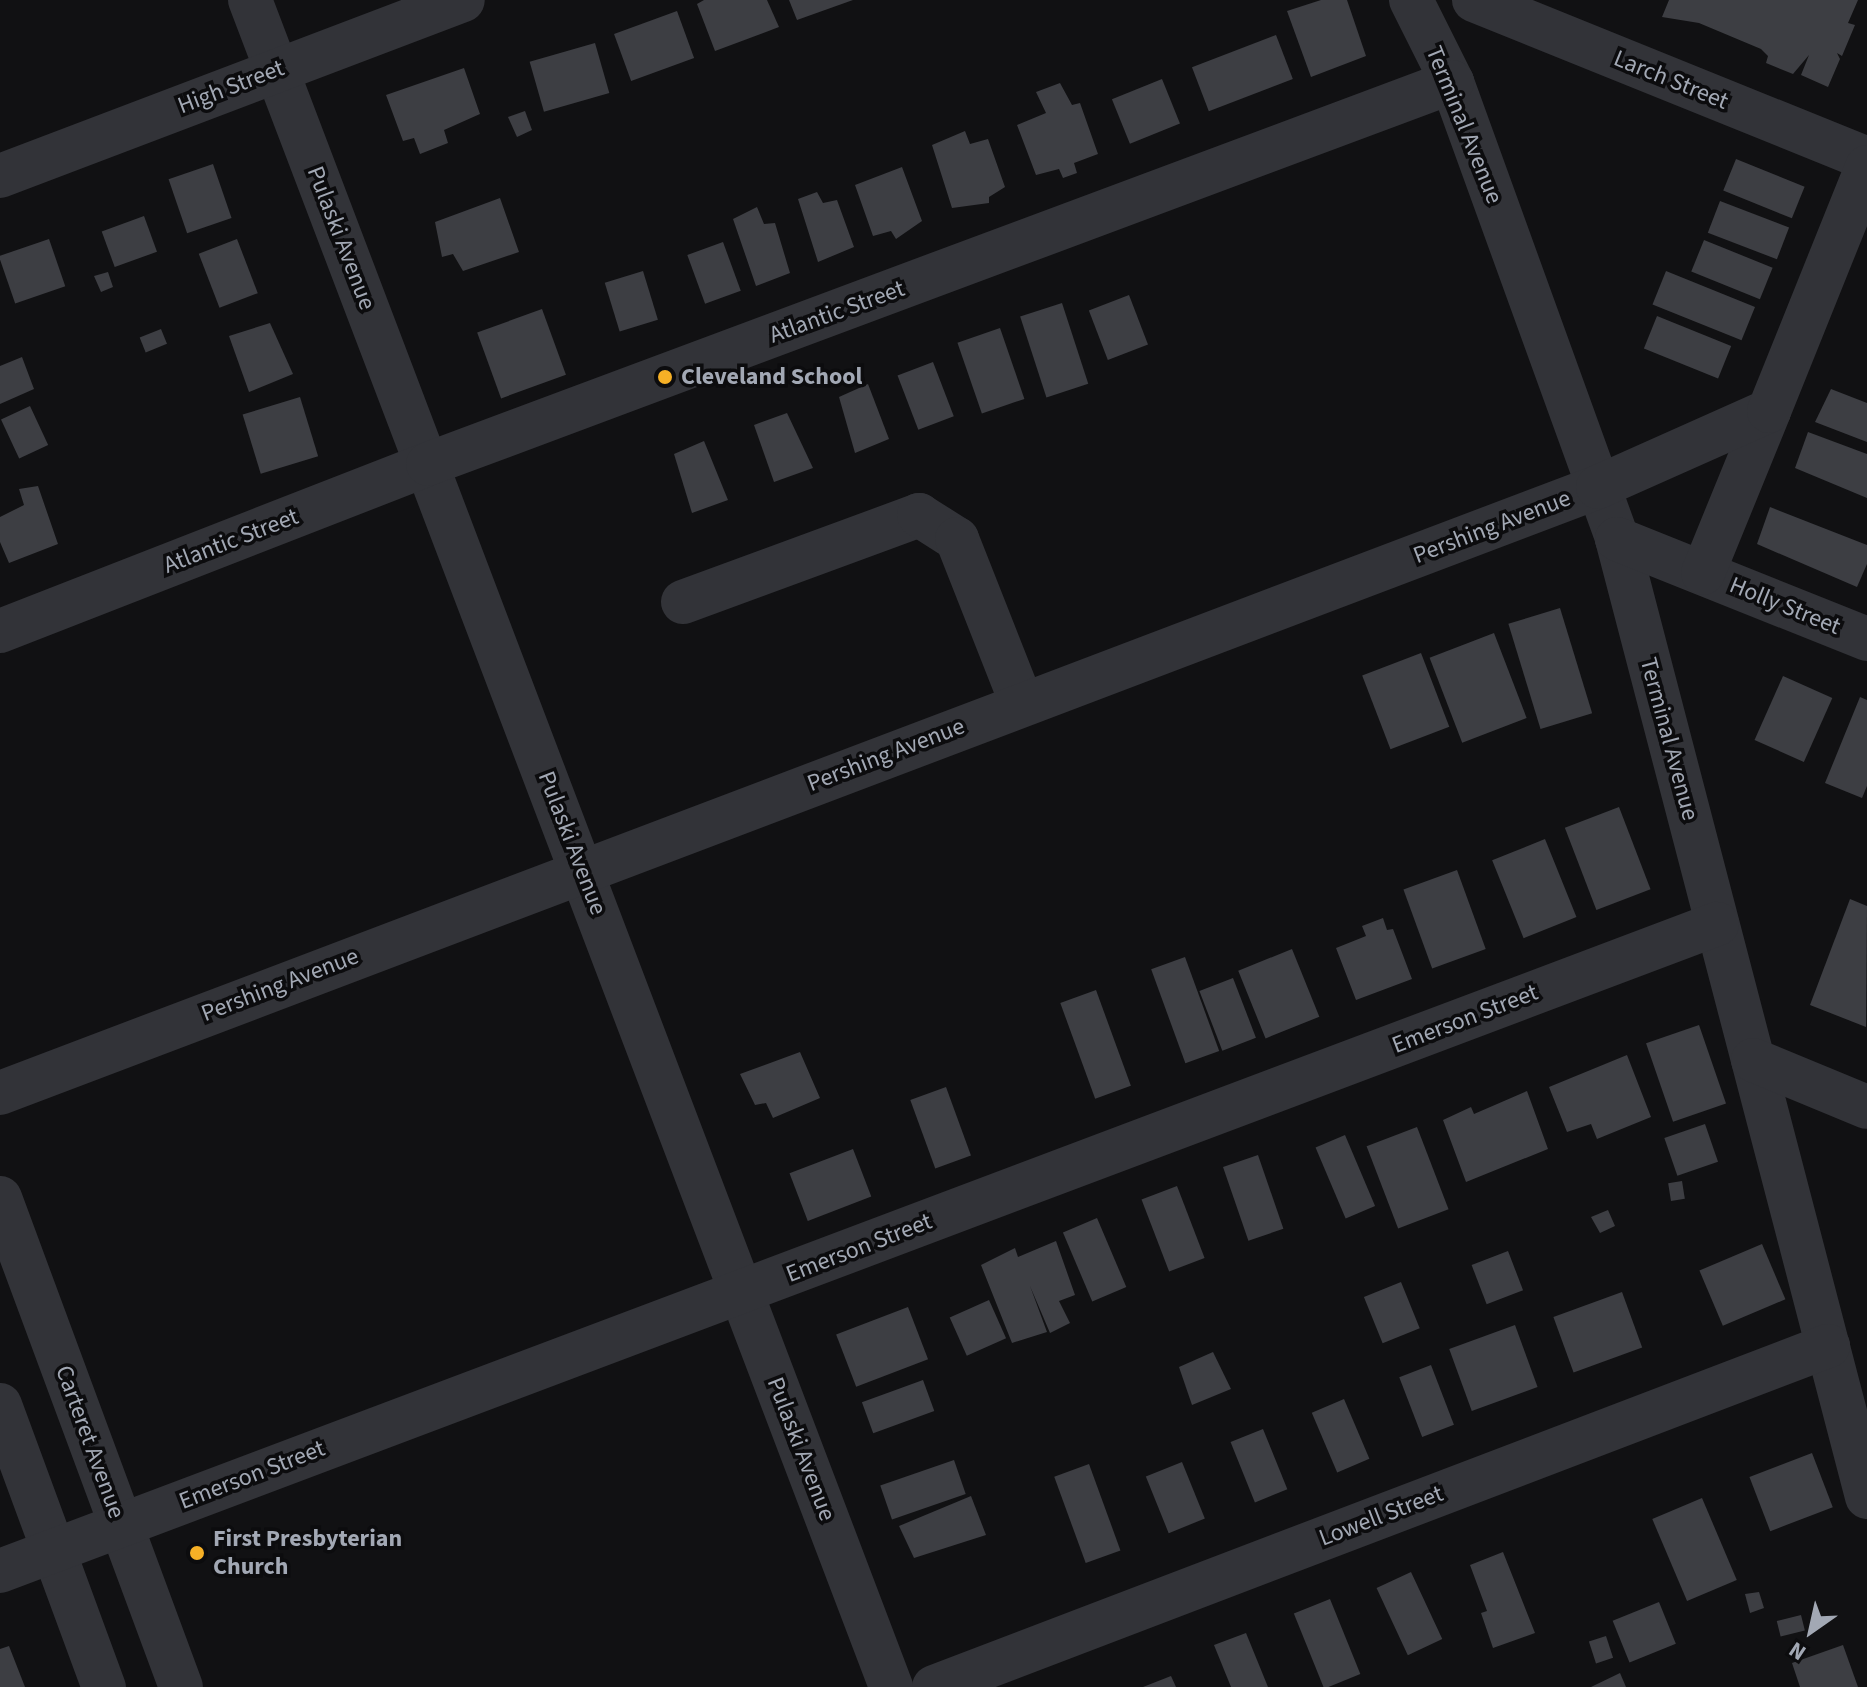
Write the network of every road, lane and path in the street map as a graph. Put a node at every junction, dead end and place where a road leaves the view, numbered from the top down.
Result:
1 (250, 0) edge
2 (463, 0) edge
3 (1411, 0) edge
4 (1474, 0) edge
5 (276, 70) junction
6 (1452, 82) junction
7 (1867, 159) edge
8 (1867, 167) edge
9 (0, 176) edge
10 (1769, 411) junction
11 (428, 464) junction
12 (1598, 487) junction
13 (1617, 539) junction
14 (1703, 573) junction
15 (683, 602) dead end
16 (0, 631) edge
17 (1867, 639) edge
18 (1022, 704) junction
19 (582, 869) junction
20 (1717, 924) junction
21 (1753, 1060) junction
22 (0, 1093) edge
23 (1867, 1107) edge
24 (0, 1198) edge
25 (741, 1292) junction
26 (1828, 1346) junction
27 (0, 1405) edge
28 (1867, 1497) edge
29 (121, 1525) junction
30 (54, 1551) junction
31 (0, 1571) edge
32 (104, 1687) edge
33 (181, 1687) edge
34 (891, 1687) edge
35 (934, 1687) edge

1 - 5 street, Pulaski Avenue
2 - 5 street, High Street
3 - 6 street, Terminal Avenue
4 - 7 street, Larch Street
5 - 9 street, High Street
5 - 11 street, Pulaski Avenue
6 - 11 street, Atlantic Street
6 - 12 street, Terminal Avenue
8 - 10 street
10 - 12 street, Pershing Avenue
10 - 14 street
11 - 16 street, Atlantic Street
11 - 19 street, Pulaski Avenue
12 - 13 street, Terminal Avenue
12 - 18 street, Pershing Avenue
13 - 14 street, Holly Street
13 - 20 street, Terminal Avenue
14 - 17 street, Holly Street
15 - 18 street
18 - 19 street, Pershing Avenue
19 - 22 street, Pershing Avenue
19 - 25 street, Pulaski Avenue
20 - 21 street, Terminal Avenue
20 - 25 street, Emerson Street
21 - 23 street
21 - 26 street, Terminal Avenue
24 - 29 street, Carteret Avenue
25 - 29 street, Emerson Street
25 - 34 street, Pulaski Avenue
26 - 28 street, Terminal Avenue
26 - 35 street, Lowell Street
27 - 30 street
29 - 30 street, Emerson Street
29 - 33 street, Carteret Avenue
30 - 31 street, Emerson Street
30 - 32 street

